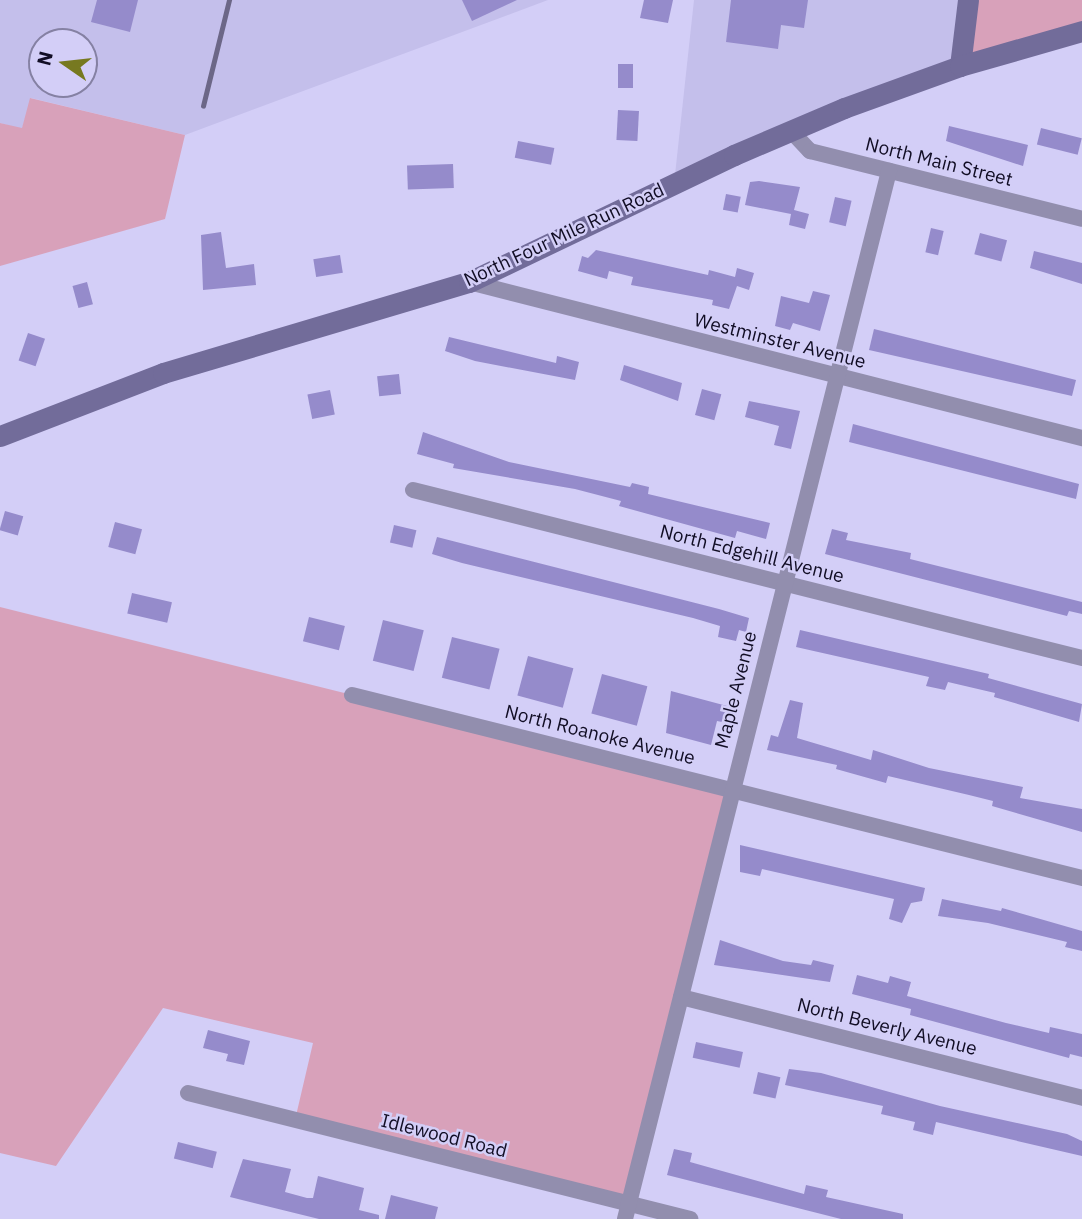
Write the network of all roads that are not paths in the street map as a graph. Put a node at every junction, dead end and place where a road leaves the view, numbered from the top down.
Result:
1 (968, 0) edge
2 (1082, 31) edge
3 (960, 65) junction
4 (793, 133) junction
5 (889, 171) junction
6 (1082, 219) edge
7 (469, 282) junction
8 (836, 377) junction
9 (0, 436) edge
10 (1082, 438) edge
11 (413, 490) dead end
12 (785, 583) junction
13 (1082, 658) edge
14 (352, 695) dead end
15 (733, 790) junction
16 (1082, 878) edge
17 (681, 997) junction
18 (188, 1093) dead end
19 (1082, 1098) edge
20 (627, 1211) edge
21 (690, 1219) edge

1 - 3 street
2 - 3 street, North Four Mile Run Road
3 - 4 street, North Four Mile Run Road
4 - 5 street, North Main Street
4 - 7 street, North Four Mile Run Road
5 - 6 street, North Main Street
5 - 8 street, Maple Avenue
7 - 8 street, Westminster Avenue
7 - 9 street, North Four Mile Run Road
8 - 10 street, Westminster Avenue
8 - 12 street, Maple Avenue
11 - 12 street, North Edgehill Avenue
12 - 13 street, North Edgehill Avenue
12 - 15 street, Maple Avenue
14 - 15 street, North Roanoke Avenue
15 - 16 street, North Roanoke Avenue
15 - 17 street, Maple Avenue
17 - 19 street, North Beverly Avenue
17 - 20 street, Maple Avenue
18 - 20 street, Idlewood Road
20 - 21 street, Idlewood Road

